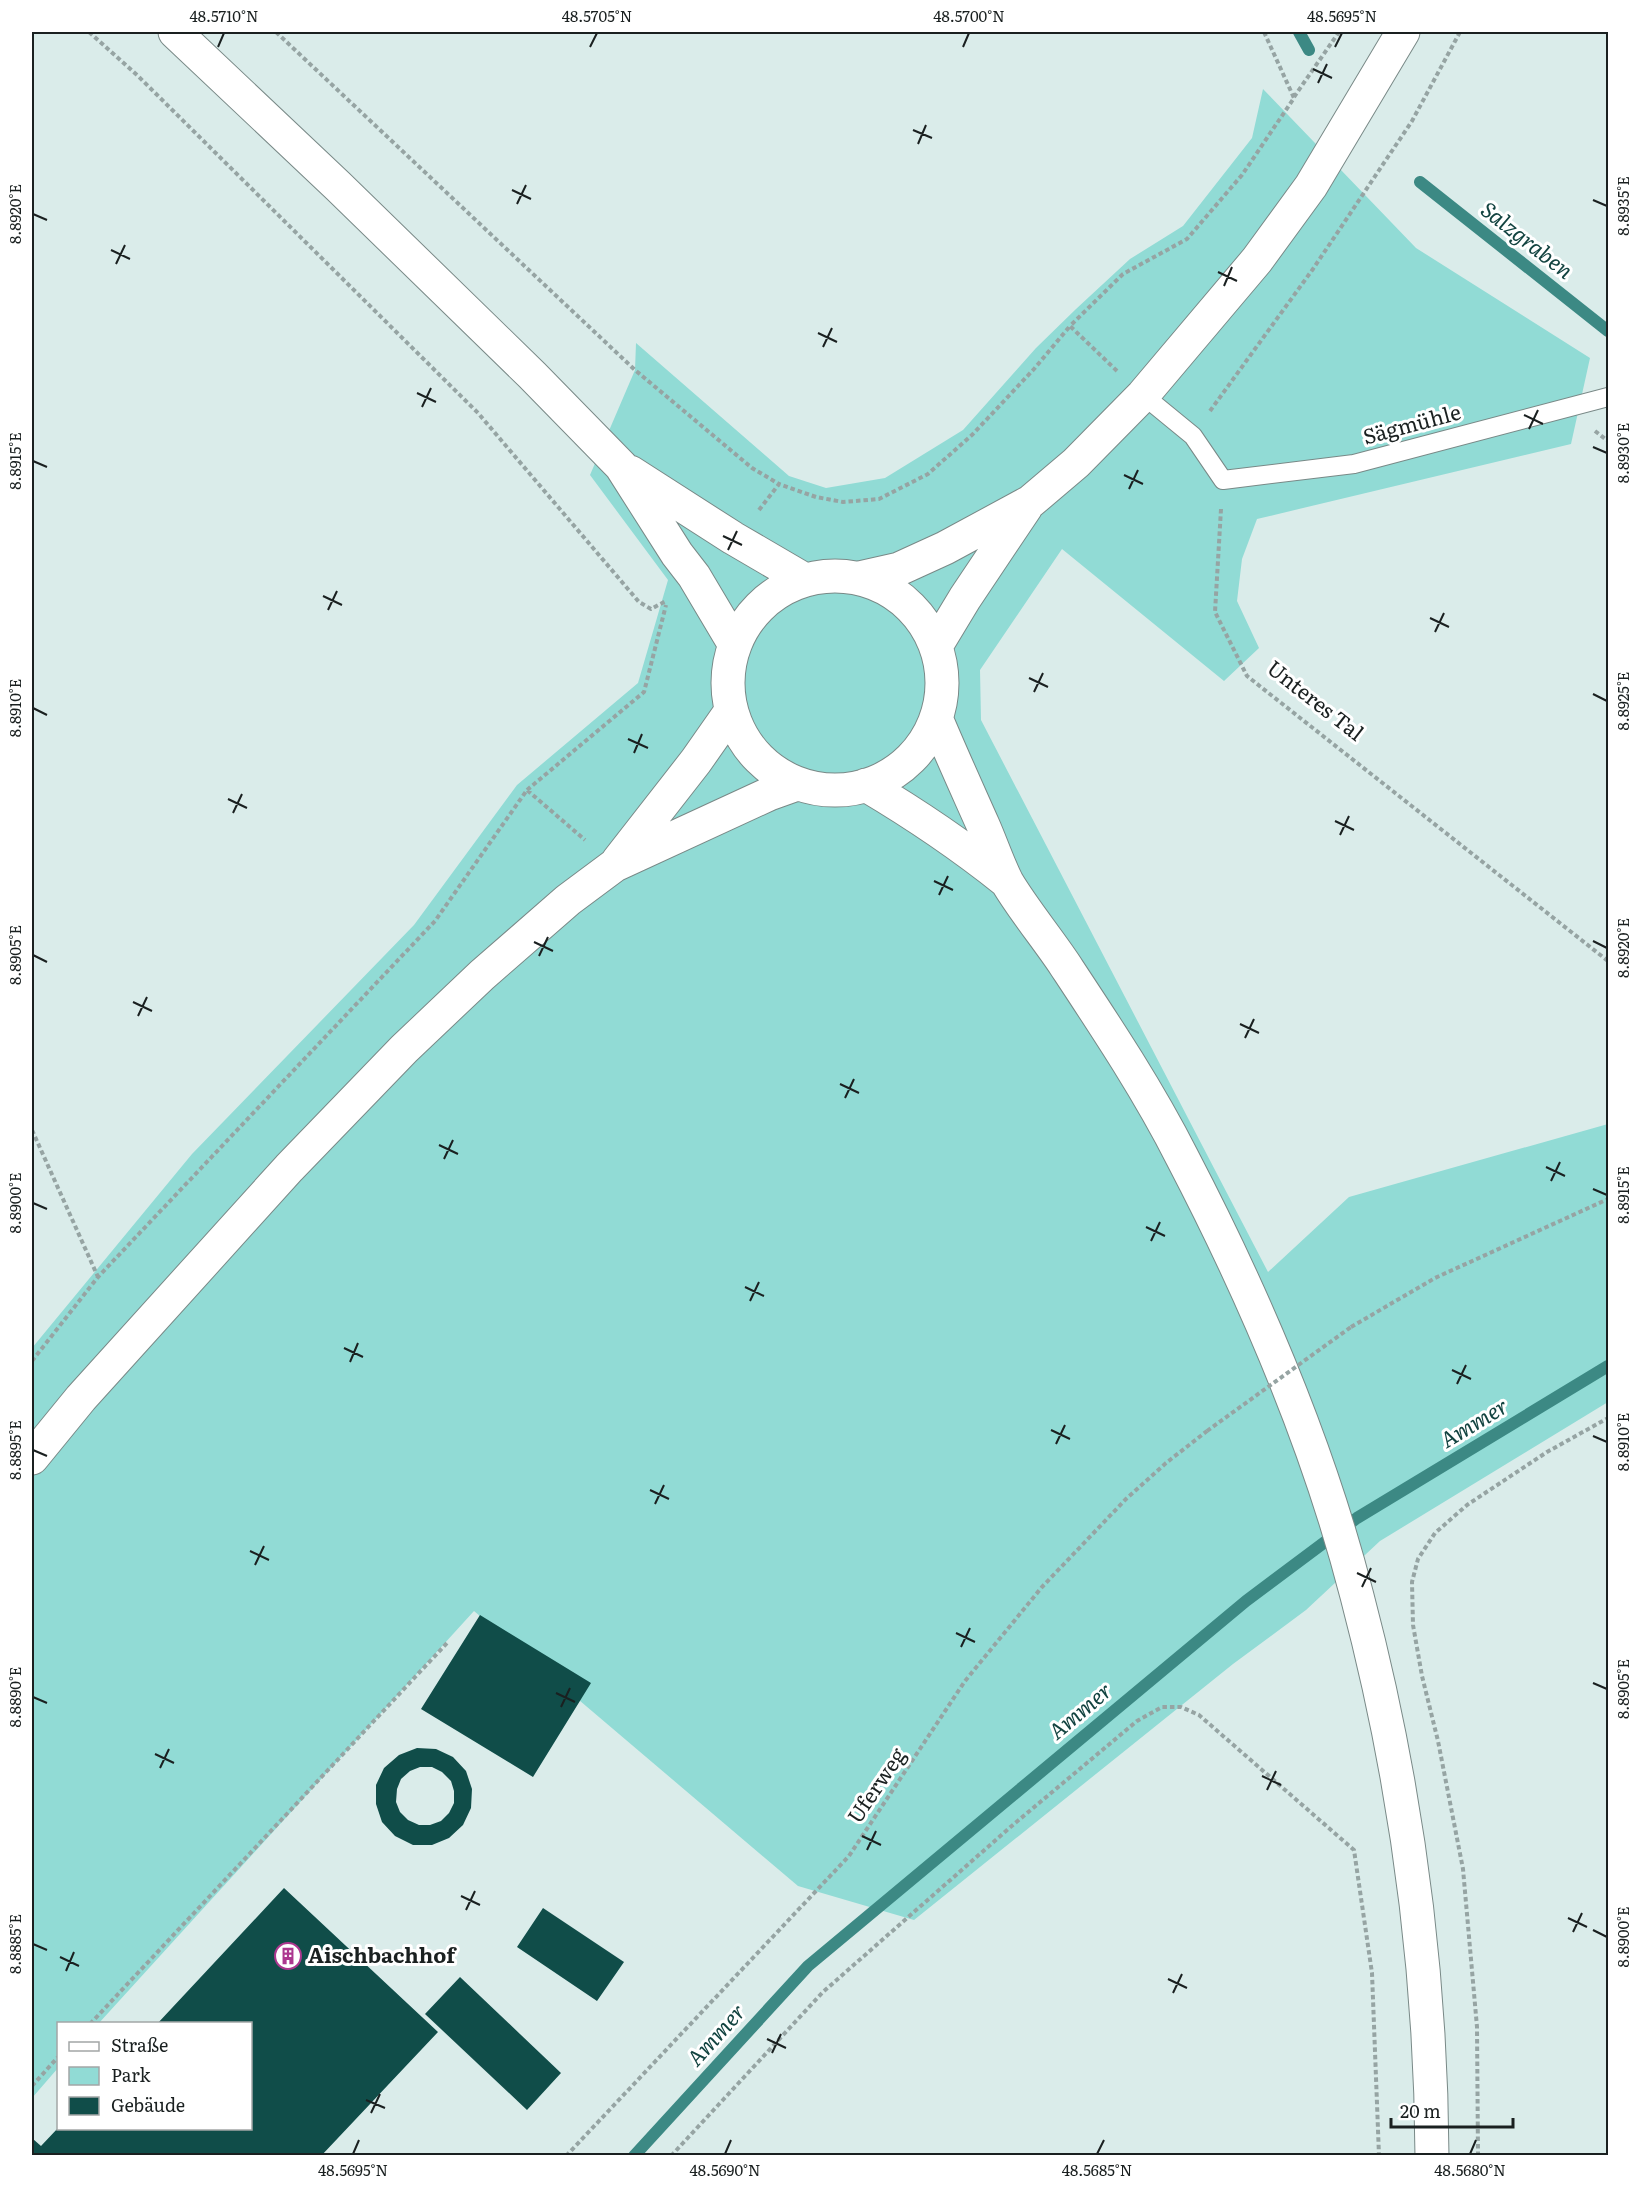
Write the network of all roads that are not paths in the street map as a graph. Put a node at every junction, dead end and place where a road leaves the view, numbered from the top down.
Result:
1 (175, 32) edge
2 (1403, 32) edge
3 (1143, 395) junction
4 (1608, 398) edge
5 (621, 466) junction
6 (1030, 502) junction
7 (859, 578) junction
8 (805, 580) junction
9 (735, 645) junction
10 (936, 646) junction
11 (731, 711) junction
12 (936, 718) junction
13 (797, 784) junction
14 (866, 785) junction
15 (615, 865) junction
16 (1008, 882) junction
17 (32, 1458) edge
18 (1432, 2156) edge

1 - 5 street
2 - 3 street
3 - 4 lane, Sägmühle
3 - 6 street
5 - 8 street
5 - 9 street
6 - 7 street
6 - 10 street
7 - 8 street
7 - 10 street
8 - 9 street
9 - 11 street
10 - 12 street
11 - 13 street
11 - 15 street
12 - 14 street
12 - 16 street
13 - 14 street
13 - 15 street
14 - 16 street
15 - 17 street
16 - 18 street

